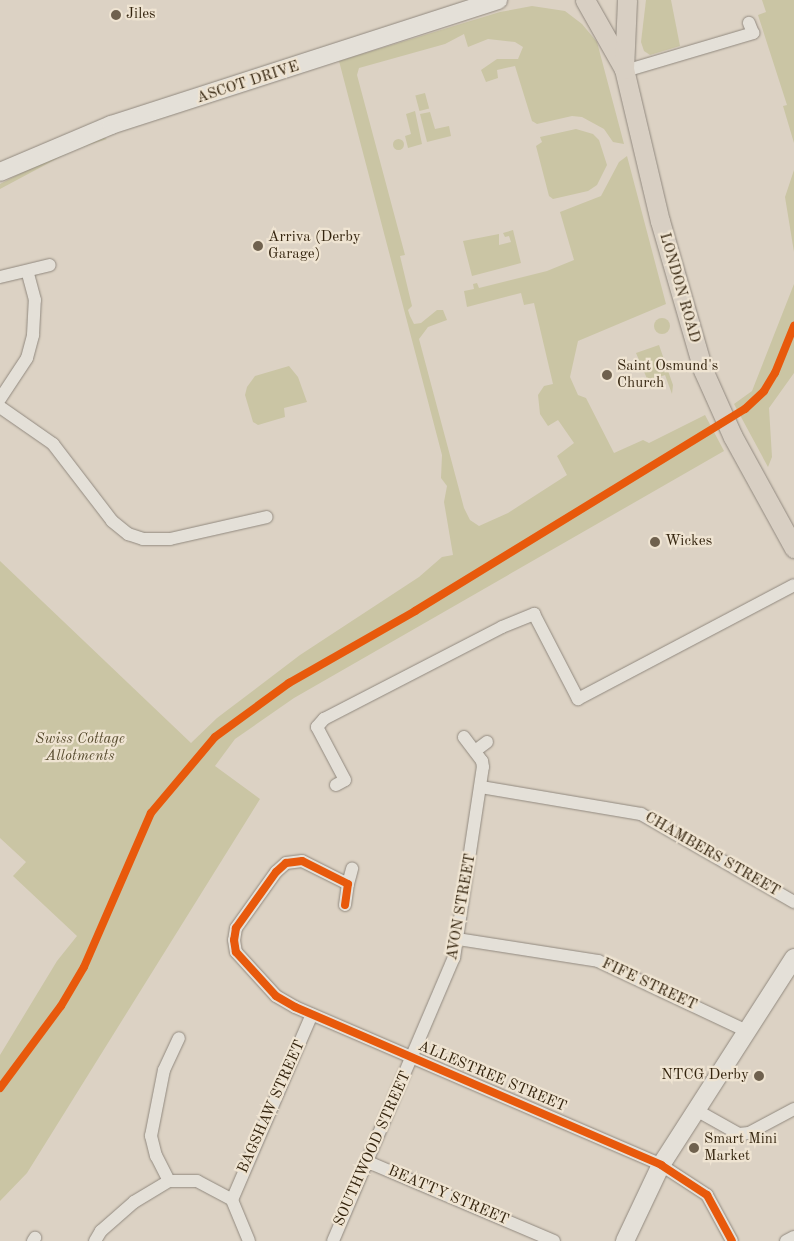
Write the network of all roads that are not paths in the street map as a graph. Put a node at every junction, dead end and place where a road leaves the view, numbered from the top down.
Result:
1 (498, 0) edge
2 (584, 0) edge
3 (627, 0) edge
4 (749, 23) dead end
5 (625, 70) junction
6 (0, 172) edge
7 (50, 265) dead end
8 (27, 271) junction
9 (0, 277) edge
10 (0, 399) edge
11 (0, 407) edge
12 (267, 517) dead end
13 (794, 548) edge
14 (794, 585) edge
15 (464, 737) dead end
16 (487, 742) dead end
17 (475, 751) junction
18 (336, 785) dead end
19 (481, 787) junction
20 (352, 870) dead end
21 (348, 884) junction
22 (794, 902) edge
23 (345, 905) dead end
24 (458, 939) junction
25 (794, 958) edge
26 (312, 1014) junction
27 (747, 1031) junction
28 (178, 1038) dead end
29 (412, 1057) junction
30 (794, 1109) edge
31 (696, 1110) junction
32 (368, 1162) junction
33 (661, 1165) junction
34 (169, 1180) junction
35 (232, 1200) junction
36 (794, 1237) edge
37 (95, 1241) edge
38 (249, 1241) edge
39 (332, 1241) edge
40 (554, 1241) edge
41 (624, 1241) edge
42 (732, 1241) edge
43 (786, 1241) edge

1 - 6 street, ASCOT DRIVE
2 - 5 main road, LONDON ROAD
3 - 5 main road, LONDON ROAD
4 - 5 street
5 - 13 main road, LONDON ROAD
7 - 8 street
8 - 9 street
8 - 10 street
11 - 12 street
14 - 18 street
15 - 17 street, AVON STREET
16 - 17 street
17 - 19 street, AVON STREET
19 - 22 street, CHAMBERS STREET
19 - 24 street, AVON STREET
20 - 21 street
21 - 23 street
21 - 26 street, ALLESTREE STREET
24 - 27 street, FIFE STREET
24 - 29 street, AVON STREET
25 - 27 street
26 - 29 street, ALLESTREE STREET
26 - 35 street, BAGSHAW STREET
27 - 31 street
28 - 34 street
29 - 32 street, SOUTHWOOD STREET
29 - 33 street, ALLESTREE STREET
30 - 31 street
31 - 33 street
32 - 39 street, SOUTHWOOD STREET
32 - 40 street, BEATTY STREET
33 - 41 street
33 - 42 street, ALLESTREE STREET
34 - 35 street
34 - 37 street
35 - 38 street
36 - 43 street

